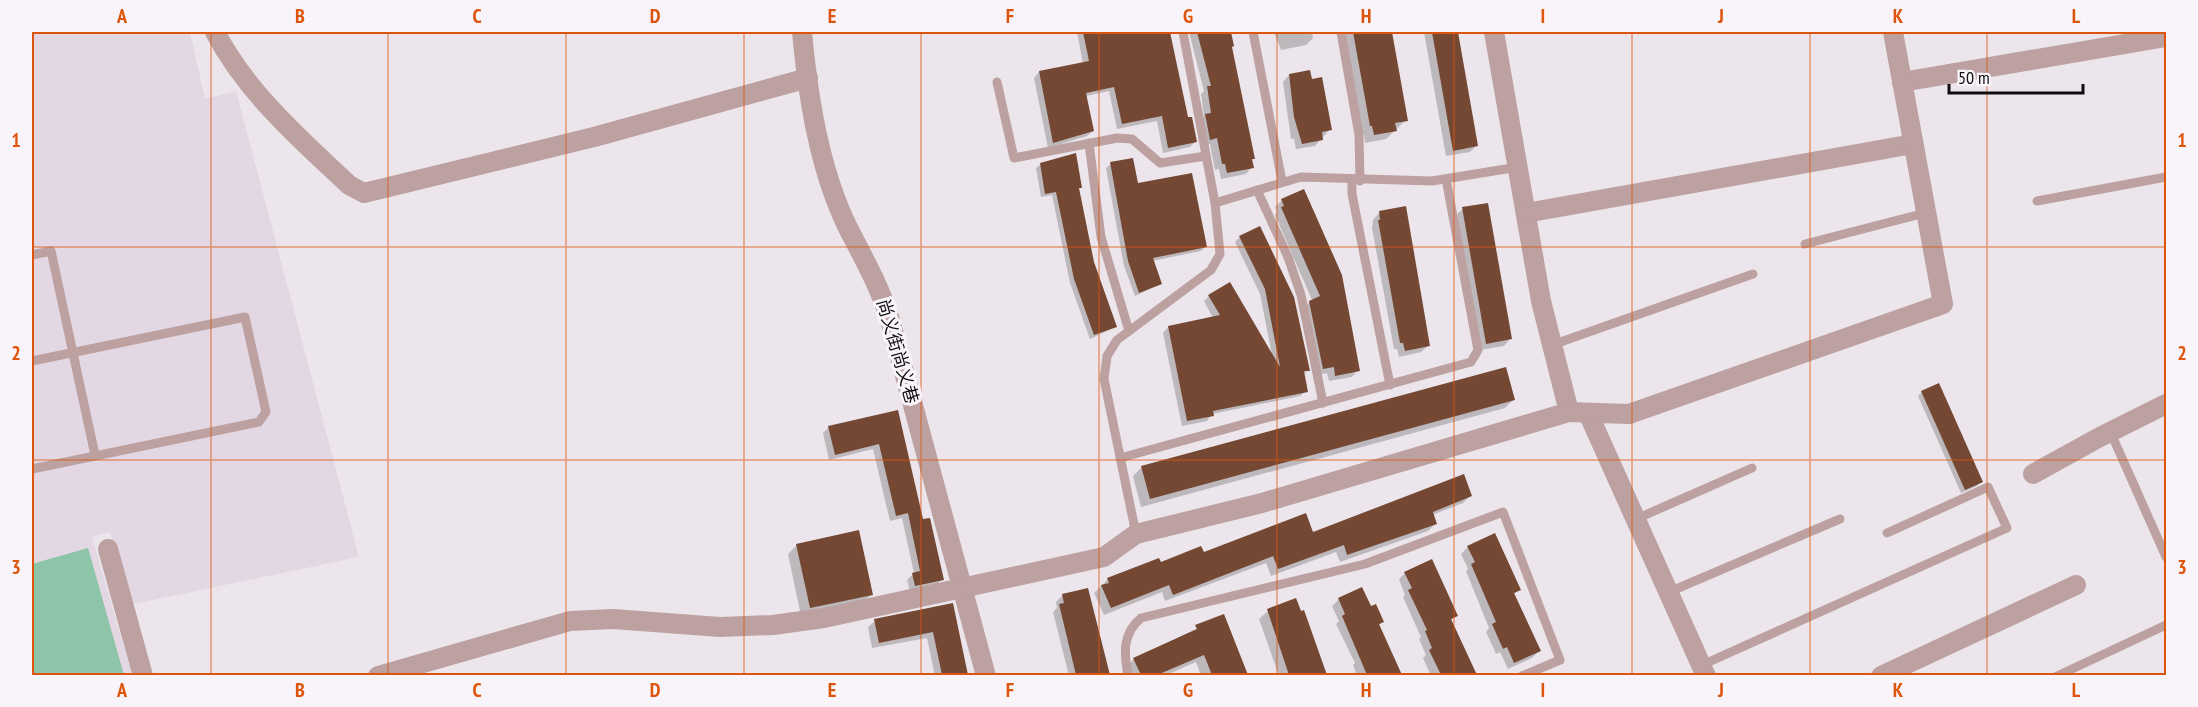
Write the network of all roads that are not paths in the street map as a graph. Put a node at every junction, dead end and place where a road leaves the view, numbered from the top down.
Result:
1 (215, 32) edge
2 (802, 32) edge
3 (1183, 32) edge
4 (1253, 32) edge
5 (1341, 32) edge
6 (1494, 32) edge
7 (1893, 32) edge
8 (2166, 37) edge
9 (808, 78) junction
10 (997, 82) dead end
11 (1902, 82) junction
12 (1089, 143) junction
13 (1913, 144) junction
14 (1206, 156) junction
15 (1518, 167) junction
16 (2166, 177) edge
17 (1446, 179) junction
18 (1356, 180) junction
19 (1282, 181) junction
20 (1257, 190) junction
21 (2037, 201) dead end
22 (1215, 203) junction
23 (1526, 213) junction
24 (1925, 213) junction
25 (1805, 244) dead end
26 (32, 255) edge
27 (1753, 274) dead end
28 (1130, 331) junction
29 (1552, 345) junction
30 (73, 352) junction
31 (32, 361) edge
32 (1390, 385) junction
33 (1323, 403) junction
34 (2166, 404) edge
35 (1578, 412) junction
36 (2110, 431) junction
37 (95, 456) junction
38 (1120, 458) junction
39 (1752, 468) dead end
40 (32, 469) edge
41 (2033, 474) dead end
42 (1636, 519) junction
43 (1840, 519) dead end
44 (1887, 533) dead end
45 (1136, 534) junction
46 (108, 549) dead end
47 (2166, 557) edge
48 (2076, 585) dead end
49 (964, 589) junction
50 (1669, 592) junction
51 (2166, 626) edge
52 (1704, 670) edge
53 (143, 675) edge
54 (378, 675) edge
55 (986, 675) edge
56 (1128, 675) edge
57 (1522, 675) edge
58 (1881, 675) edge
59 (2057, 675) edge

1 - 9 street
2 - 9 street, 尚义街尚义巷
3 - 14 lane
4 - 19 lane
5 - 18 lane
6 - 15 street
7 - 11 street
8 - 11 street
9 - 49 street, 尚义街尚义巷
10 - 12 lane
11 - 13 street
12 - 14 lane
12 - 28 lane
13 - 23 street
13 - 24 street
14 - 22 lane
15 - 17 lane
15 - 23 street
16 - 21 lane
17 - 18 lane
17 - 32 lane
18 - 19 lane
18 - 32 lane
19 - 20 lane
20 - 22 lane
20 - 33 lane
22 - 28 lane
23 - 29 street
24 - 25 lane
24 - 35 street
26 - 30 lane
27 - 29 lane
28 - 38 lane
29 - 35 street
30 - 31 lane
30 - 37 lane
30 - 37 lane
32 - 33 lane
33 - 38 lane
34 - 36 street
35 - 42 street
35 - 45 street
36 - 41 street
36 - 47 lane
37 - 40 lane
38 - 45 lane
39 - 42 lane
42 - 50 street
43 - 50 lane
44 - 52 lane
45 - 49 street
46 - 53 street
48 - 58 street
49 - 54 street
49 - 55 street, 尚义街尚义巷
50 - 52 street
51 - 59 lane
56 - 57 lane

